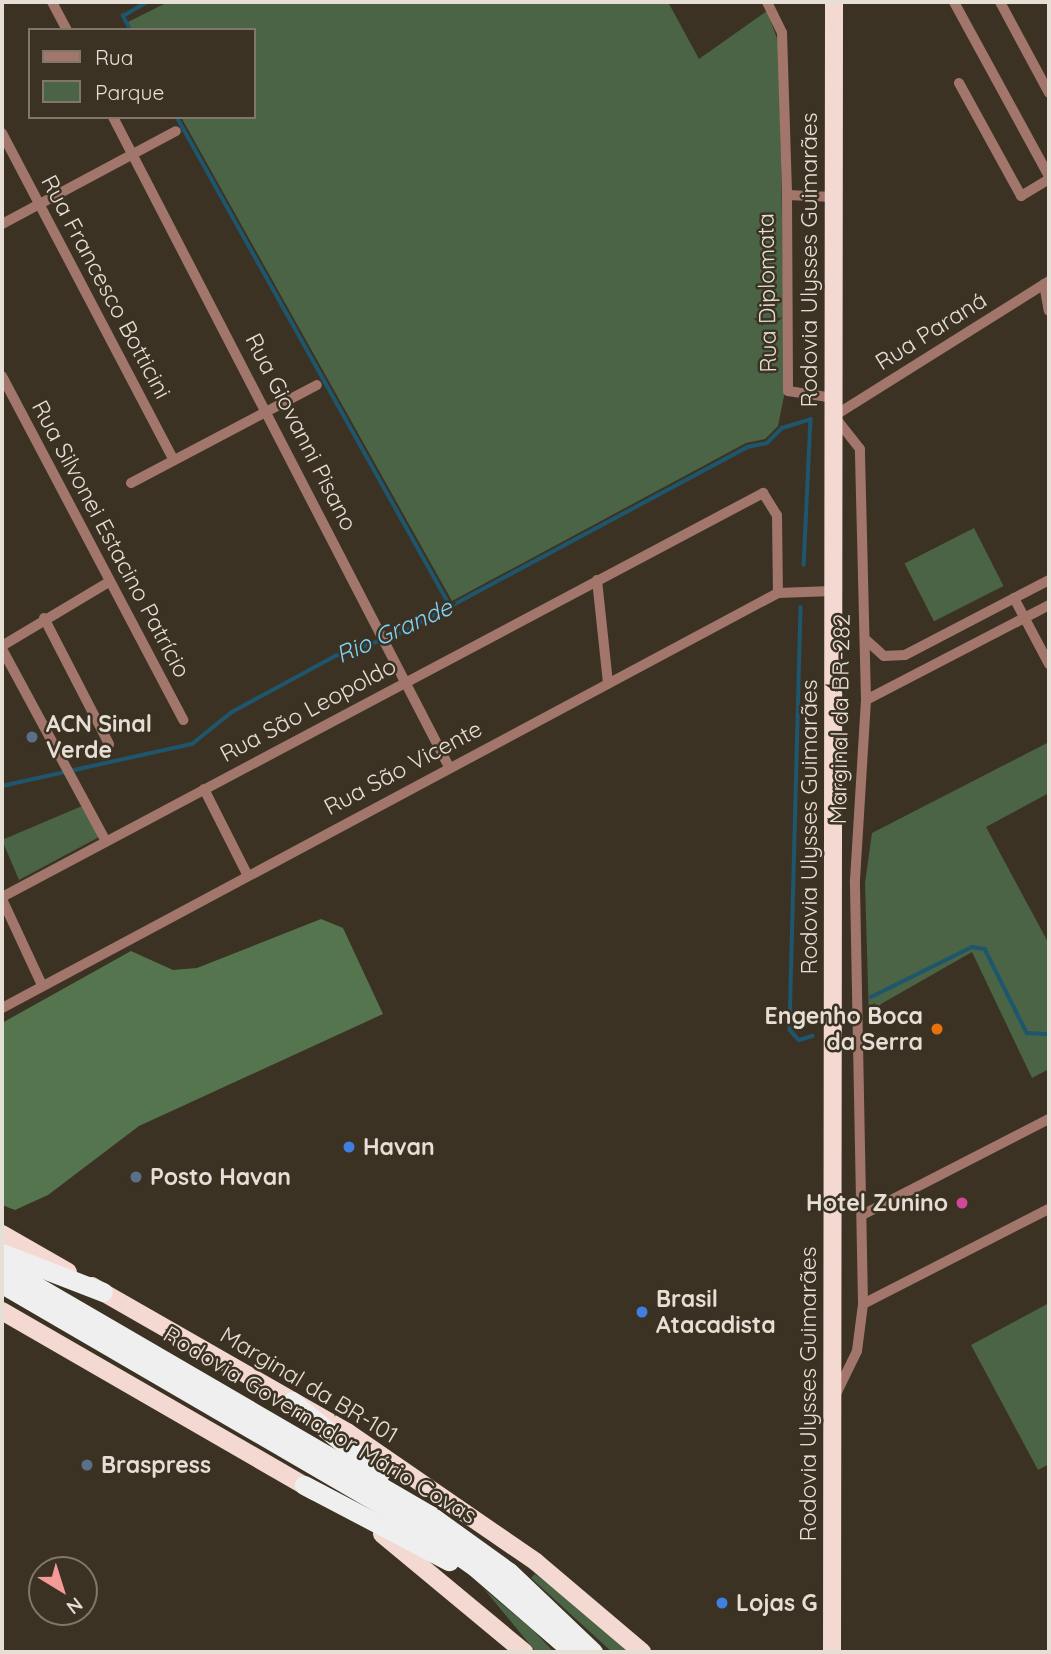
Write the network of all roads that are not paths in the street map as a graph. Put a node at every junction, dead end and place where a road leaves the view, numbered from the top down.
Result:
1 (52, 2) edge
2 (767, 2) edge
3 (834, 2) edge
4 (954, 2) edge
5 (1000, 2) edge
6 (66, 28) edge
7 (959, 83) dead end
8 (1049, 93) edge
9 (114, 119) edge
10 (176, 131) dead end
11 (2, 133) edge
12 (132, 154) junction
13 (1049, 177) edge
14 (787, 195) junction
15 (834, 197) junction
16 (39, 204) junction
17 (2, 224) edge
18 (1048, 285) edge
19 (1049, 311) edge
20 (2, 376) edge
21 (317, 385) dead end
22 (834, 407) junction
23 (268, 411) junction
24 (174, 460) junction
25 (131, 483) dead end
26 (597, 580) junction
27 (1049, 580) edge
28 (109, 582) junction
29 (832, 592) junction
30 (778, 593) junction
31 (1014, 598) junction
32 (1049, 605) edge
33 (44, 618) junction
34 (1024, 618) junction
35 (865, 639) junction
36 (2, 648) edge
37 (1049, 664) edge
38 (403, 683) junction
39 (608, 683) junction
40 (866, 701) junction
41 (183, 720) dead end
42 (109, 744) dead end
43 (449, 767) junction
44 (204, 789) junction
45 (106, 841) junction
46 (247, 874) junction
47 (2, 898) edge
48 (42, 985) junction
49 (2, 1008) edge
50 (1049, 1119) edge
51 (1049, 1209) edge
52 (864, 1214) junction
53 (2, 1234) edge
54 (2, 1253) edge
55 (2, 1266) edge
56 (2, 1284) edge
57 (103, 1292) junction
58 (863, 1304) junction
59 (2, 1311) edge
60 (292, 1401) junction
61 (832, 1403) junction
62 (304, 1485) junction
63 (430, 1515) junction
64 (511, 1596) junction
65 (524, 1652) edge
66 (573, 1652) edge
67 (593, 1652) edge
68 (642, 1652) edge
69 (832, 1652) edge

1 - 6 street
2 - 14 street, Rua Diplomata
3 - 15 highway, Rodovia Ulysses Guimarães
4 - 13 street
5 - 8 street
7 - 13 street
9 - 12 street, Rua Giovanni Pisano
10 - 12 street
11 - 16 street, Rua Francesco Botticini
12 - 16 street
12 - 23 street, Rua Giovanni Pisano
14 - 15 street
14 - 22 street, Rua Diplomata
15 - 22 highway, Rodovia Ulysses Guimarães
16 - 17 street
16 - 24 street, Rua Francesco Botticini
18 - 19 street
18 - 22 street, Rua Paraná
20 - 28 street, Rua Silvonei Estacino Patrício
21 - 23 street
22 - 29 highway, Rodovia Ulysses Guimarães
22 - 35 street, Marginal da BR-282
23 - 24 street
23 - 38 street, Rua Giovanni Pisano
24 - 25 street
26 - 30 street, Rua São Leopoldo
26 - 38 street, Rua São Leopoldo
26 - 39 street
27 - 31 street
28 - 33 street
28 - 41 street, Rua Silvonei Estacino Patrício
29 - 30 street, Rua São Vicente
29 - 61 highway, Rodovia Ulysses Guimarães
30 - 39 street, Rua São Vicente
31 - 34 street
31 - 35 street
32 - 34 street
33 - 36 street
33 - 42 street
34 - 37 street
34 - 40 street
35 - 40 street, Marginal da BR-282
36 - 45 street
38 - 43 street, Rua Giovanni Pisano
38 - 44 street, Rua São Leopoldo
39 - 43 street, Rua São Vicente
40 - 52 street, Marginal da BR-282
43 - 46 street, Rua São Vicente
44 - 45 street, Rua São Leopoldo
44 - 46 street
45 - 47 street, Rua São Leopoldo
46 - 48 street, Rua São Vicente
47 - 48 street
48 - 49 street, Rua São Vicente
50 - 52 street
51 - 58 street
52 - 58 street, Marginal da BR-282
53 - 57 highway, Marginal da BR-101
54 - 57 highway
55 - 63 highway, Rodovia Governador Mário Covas
56 - 64 highway, Rodovia Governador Mário Covas
57 - 60 highway, Marginal da BR-101
58 - 61 street, Marginal da BR-282
59 - 62 highway
60 - 63 highway
60 - 68 highway, Marginal da BR-101
61 - 69 highway, Rodovia Ulysses Guimarães
62 - 64 highway
62 - 65 highway
63 - 67 highway, Rodovia Governador Mário Covas
64 - 66 highway, Rodovia Governador Mário Covas

